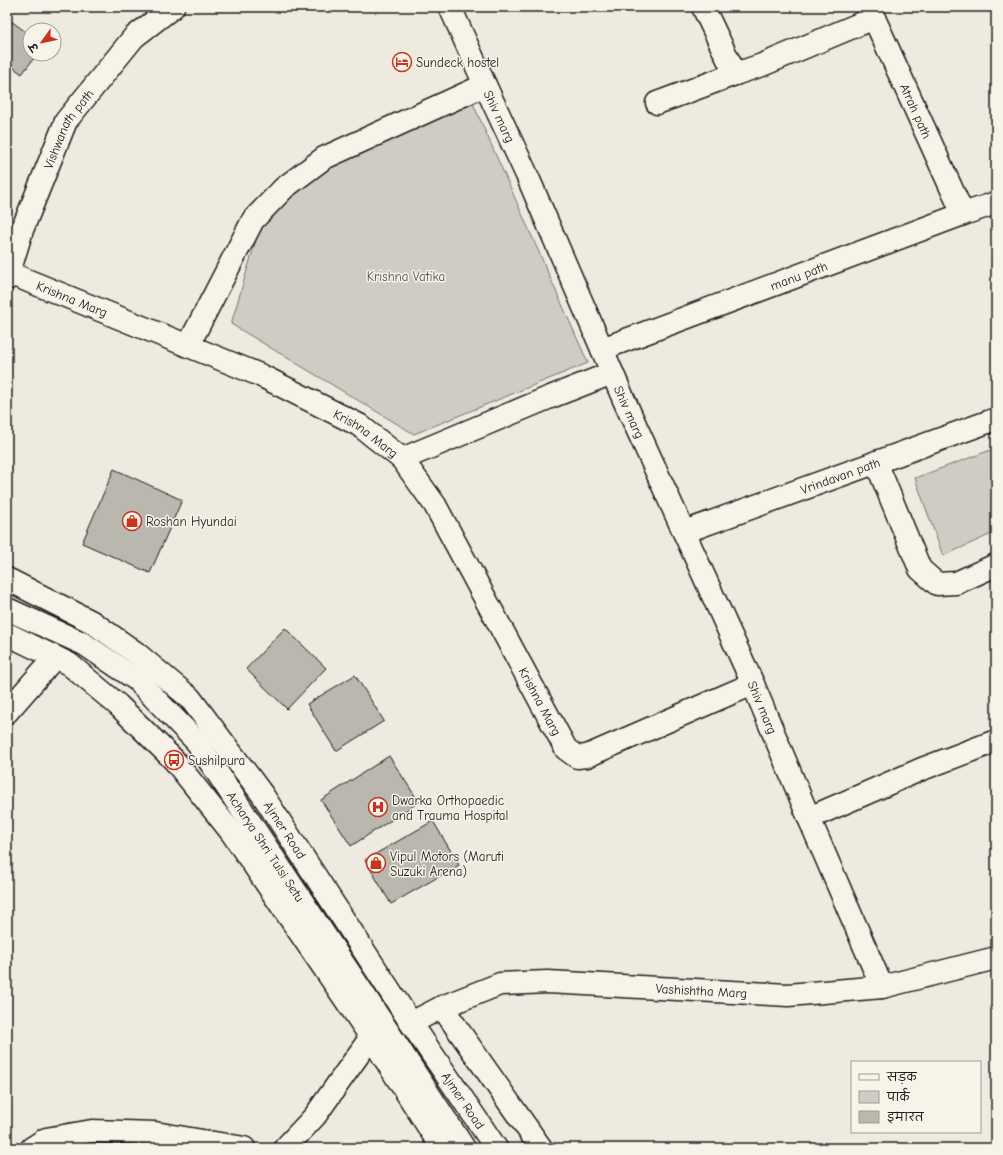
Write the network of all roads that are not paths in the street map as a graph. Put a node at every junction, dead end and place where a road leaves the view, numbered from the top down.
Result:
1 (173, 7) edge
2 (450, 7) edge
3 (703, 7) edge
4 (871, 13) edge
5 (734, 74) junction
6 (485, 85) junction
7 (658, 103) dead end
8 (996, 203) edge
9 (963, 214) junction
10 (8, 276) edge
11 (188, 346) junction
12 (602, 349) junction
13 (612, 373) junction
14 (996, 419) edge
15 (402, 459) junction
16 (876, 462) junction
17 (684, 532) junction
18 (996, 565) edge
19 (7, 579) edge
20 (7, 609) edge
21 (7, 634) edge
22 (55, 657) junction
23 (753, 684) junction
24 (7, 712) edge
25 (996, 741) edge
26 (809, 818) junction
27 (996, 958) edge
28 (882, 987) junction
29 (442, 1007) junction
30 (411, 1023) junction
31 (371, 1037) junction
32 (32, 1148) edge
33 (244, 1148) edge
34 (285, 1148) edge
35 (442, 1148) edge
36 (464, 1148) edge
37 (496, 1148) edge
38 (541, 1148) edge

1 - 10 main road, Vishwanath path
2 - 6 main road, Shiv marg
3 - 5 main road
4 - 5 main road
4 - 9 main road, Atrah path
5 - 7 main road
6 - 11 main road
6 - 12 main road, Shiv marg
8 - 9 main road, manu path
9 - 12 main road, manu path
10 - 11 main road, Krishna Marg
11 - 15 main road, Krishna Marg
12 - 13 main road, Shiv marg
13 - 15 main road
13 - 17 main road, Shiv marg
14 - 16 main road, Vrindavan path
15 - 23 main road, Krishna Marg
16 - 17 main road, Vrindavan path
16 - 18 main road
17 - 23 main road, Shiv marg
19 - 30 main road, Ajmer Road
20 - 36 main road, Acharya Shri Tulsi Setu
21 - 22 main road
22 - 24 main road
22 - 31 main road
23 - 26 main road, Shiv marg
25 - 26 main road
26 - 28 main road, Shiv marg
27 - 28 main road, Vashishtha Marg
28 - 29 main road, Vashishtha Marg
29 - 30 main road, Vashishtha Marg
29 - 38 main road
30 - 37 main road, Ajmer Road
31 - 34 main road
31 - 35 main road
32 - 33 main road

